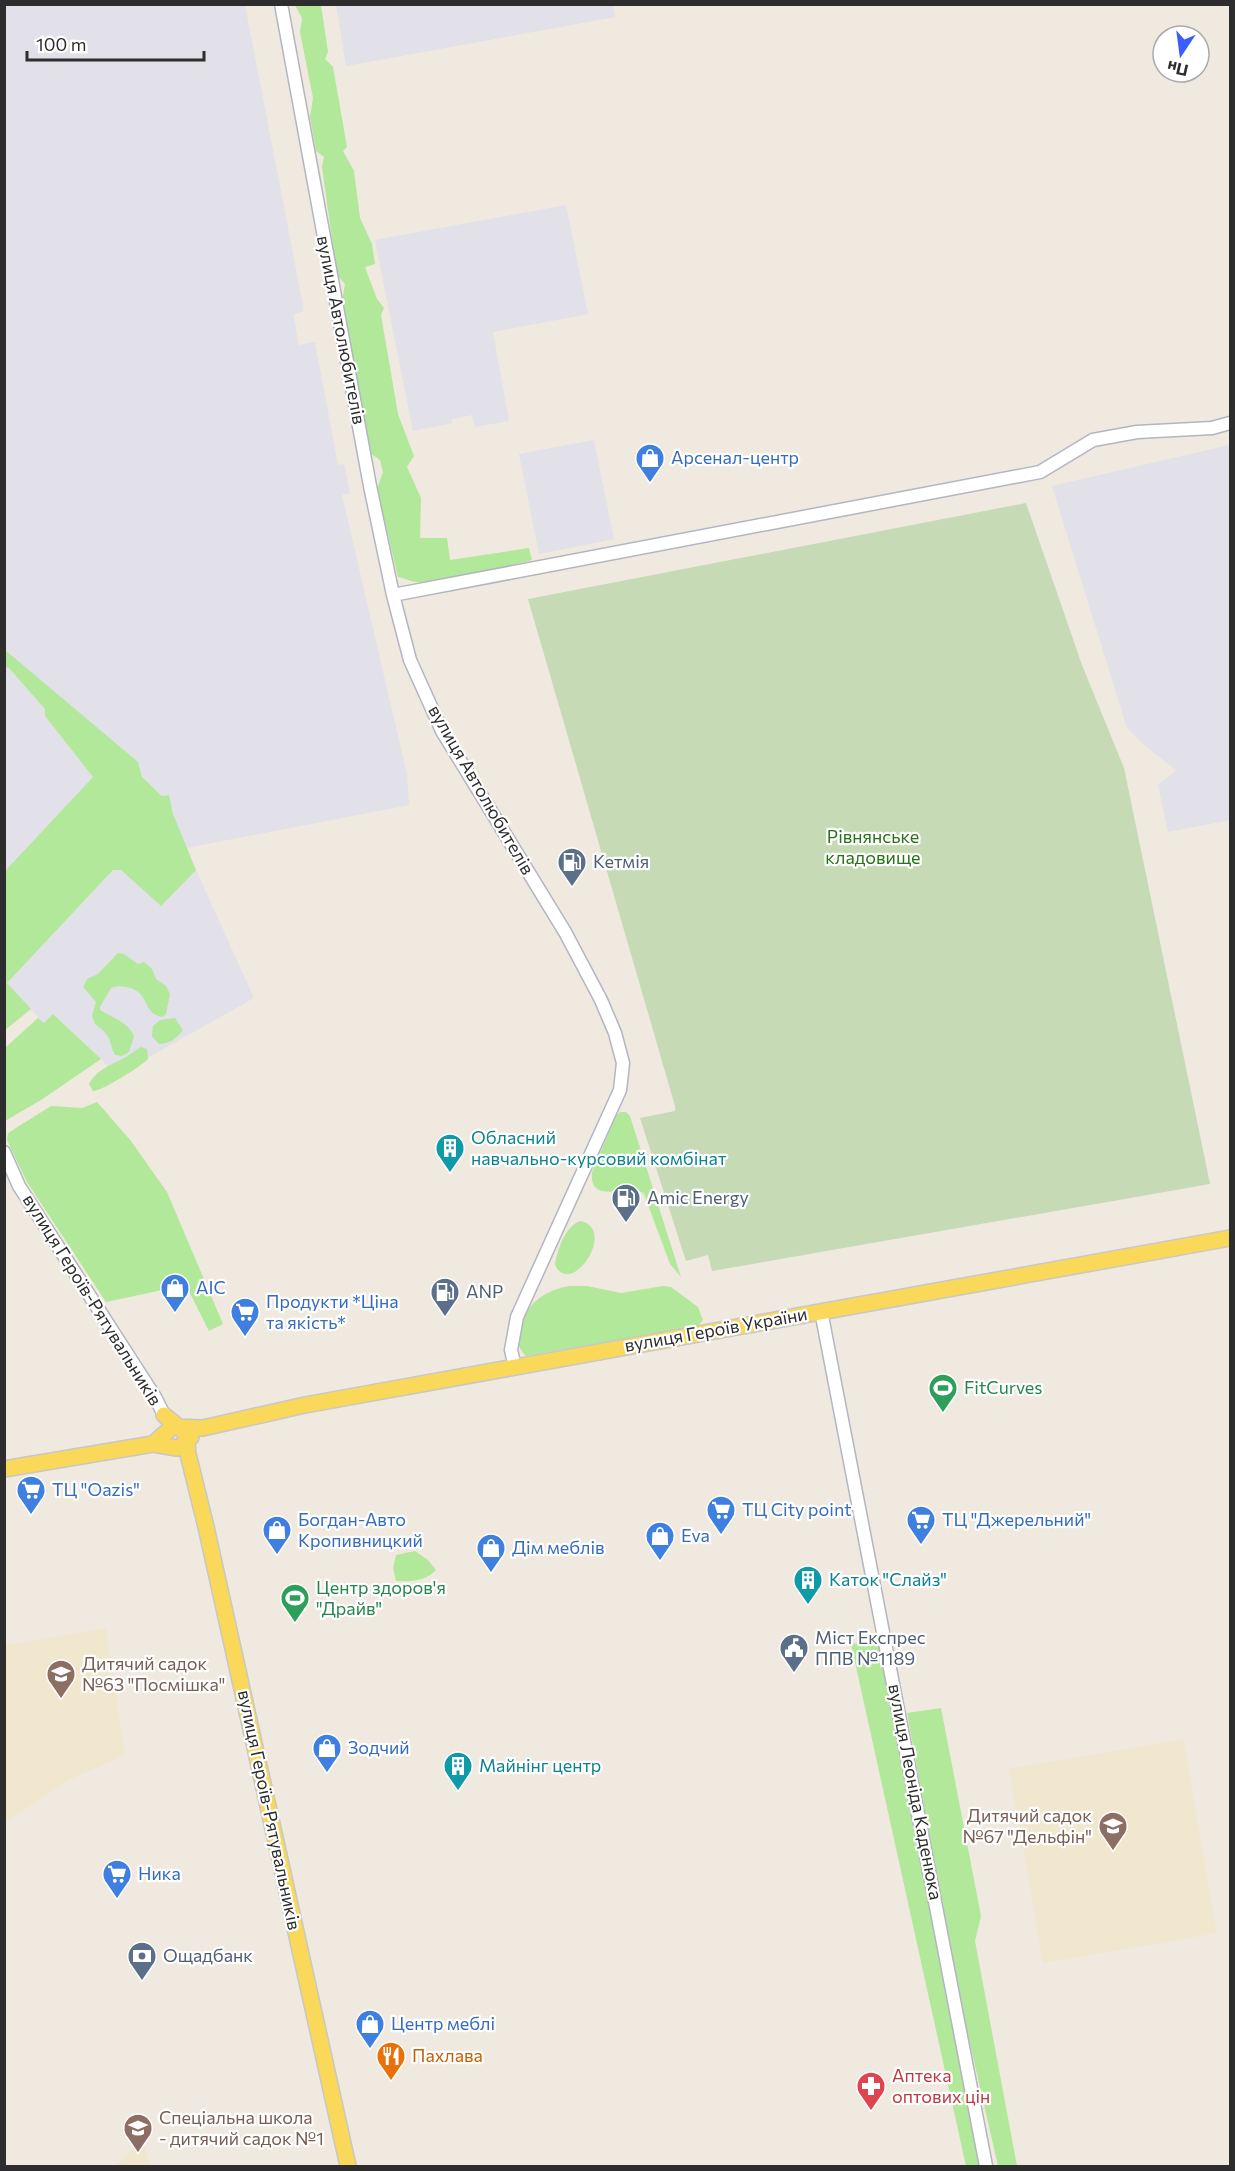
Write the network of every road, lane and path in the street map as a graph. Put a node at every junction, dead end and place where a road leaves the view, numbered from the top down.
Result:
1 (281, 4) edge
2 (1230, 423) edge
3 (393, 595) junction
4 (4, 1152) edge
5 (1230, 1238) edge
6 (821, 1311) junction
7 (515, 1367) junction
8 (164, 1415) joint
9 (180, 1438) junction
10 (153, 1444) junction
11 (4, 1469) edge
12 (348, 2166) edge
13 (986, 2166) edge

1 - 3 street, вулиця Автолюбителів
2 - 3 street
3 - 7 street, вулиця Автолюбителів
4 - 8 street, вулиця Героїв-Рятувальників
5 - 6 main road, вулиця Героїв України
6 - 7 main road, вулиця Героїв України
6 - 13 street, вулиця Леоніда Каденюка
7 - 9 main road, вулиця Героїв України
8 - 9 main road, вулиця Героїв-Рятувальників
9 - 10 main road
9 - 10 main road
9 - 12 main road, вулиця Героїв-Рятувальників
10 - 11 main road

